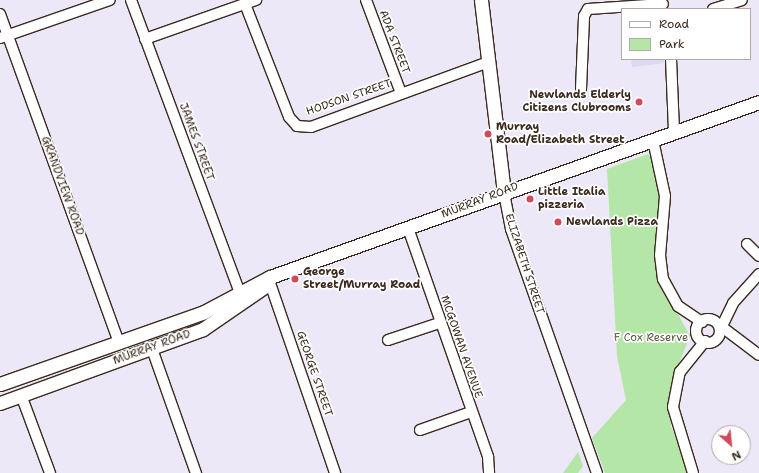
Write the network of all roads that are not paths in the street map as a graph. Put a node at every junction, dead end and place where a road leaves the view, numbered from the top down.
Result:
1 (110, 0) edge
2 (131, 0) edge
3 (256, 0) edge
4 (366, 0) edge
5 (481, 0) edge
6 (742, 0) edge
7 (246, 4) junction
8 (663, 4) edge
9 (716, 8) edge
10 (0, 14) edge
11 (4, 37) edge
12 (145, 39) junction
13 (671, 60) edge
14 (489, 62) junction
15 (582, 89) dead end
16 (401, 93) junction
17 (759, 102) edge
18 (674, 132) junction
19 (653, 140) junction
20 (504, 193) junction
21 (408, 228) junction
22 (747, 244) dead end
23 (759, 256) edge
24 (292, 270) junction
25 (759, 274) edge
26 (270, 283) junction
27 (240, 293) junction
28 (733, 303) junction
29 (678, 306) junction
30 (707, 321) junction
31 (439, 323) junction
32 (722, 327) junction
33 (146, 333) junction
34 (694, 333) junction
35 (716, 339) junction
36 (388, 340) dead end
37 (704, 341) junction
38 (119, 343) junction
39 (742, 345) junction
40 (152, 349) junction
41 (759, 355) edge
42 (124, 358) junction
43 (684, 363) junction
44 (15, 379) junction
45 (0, 384) edge
46 (21, 396) junction
47 (0, 403) edge
48 (471, 412) junction
49 (420, 430) dead end
50 (50, 473) edge
51 (196, 473) edge
52 (335, 473) edge
53 (489, 473) edge
54 (597, 473) edge
55 (693, 473) edge

1 - 11 street
2 - 12 street, JAMES STREET
3 - 7 street
4 - 16 street, ADA STREET
5 - 14 main road, ELIZABETH STREET
6 - 9 street
7 - 12 street
7 - 16 street, HODSON STREET
8 - 15 street
10 - 11 street, GRANDVIEW ROAD
11 - 38 street, GRANDVIEW ROAD
12 - 27 street, JAMES STREET
13 - 18 street
14 - 16 street, HODSON STREET
14 - 20 main road, ELIZABETH STREET
17 - 18 main road, MURRAY ROAD
18 - 19 main road, MURRAY ROAD
19 - 20 main road, MURRAY ROAD
19 - 29 street
20 - 21 main road, MURRAY ROAD
20 - 54 street, ELIZABETH STREET
21 - 24 main road, MURRAY ROAD
21 - 31 street, MCGOWAN AVENUE
22 - 23 street
24 - 26 main road, MURRAY ROAD
24 - 27 main road, MURRAY ROAD
25 - 28 street
26 - 40 main road, MURRAY ROAD
26 - 52 street, GEORGE STREET
27 - 33 main road, MURRAY ROAD
28 - 30 street
28 - 32 street
29 - 30 street
29 - 34 street
30 - 32 street
30 - 34 street
31 - 36 street
31 - 48 street, MCGOWAN AVENUE
32 - 35 street
32 - 39 street
33 - 38 main road, MURRAY ROAD
33 - 40 main road
34 - 37 street
34 - 43 street
35 - 37 street
35 - 39 street
37 - 43 street
38 - 42 main road, GRANDVIEW ROAD
38 - 44 main road, MURRAY ROAD
39 - 41 street
40 - 42 main road, MURRAY ROAD
40 - 51 street
42 - 46 main road, MURRAY ROAD
43 - 55 street
44 - 45 main road, MURRAY ROAD
44 - 46 main road
46 - 47 main road, MURRAY ROAD
46 - 50 street
48 - 49 street
48 - 53 street, MCGOWAN AVENUE

